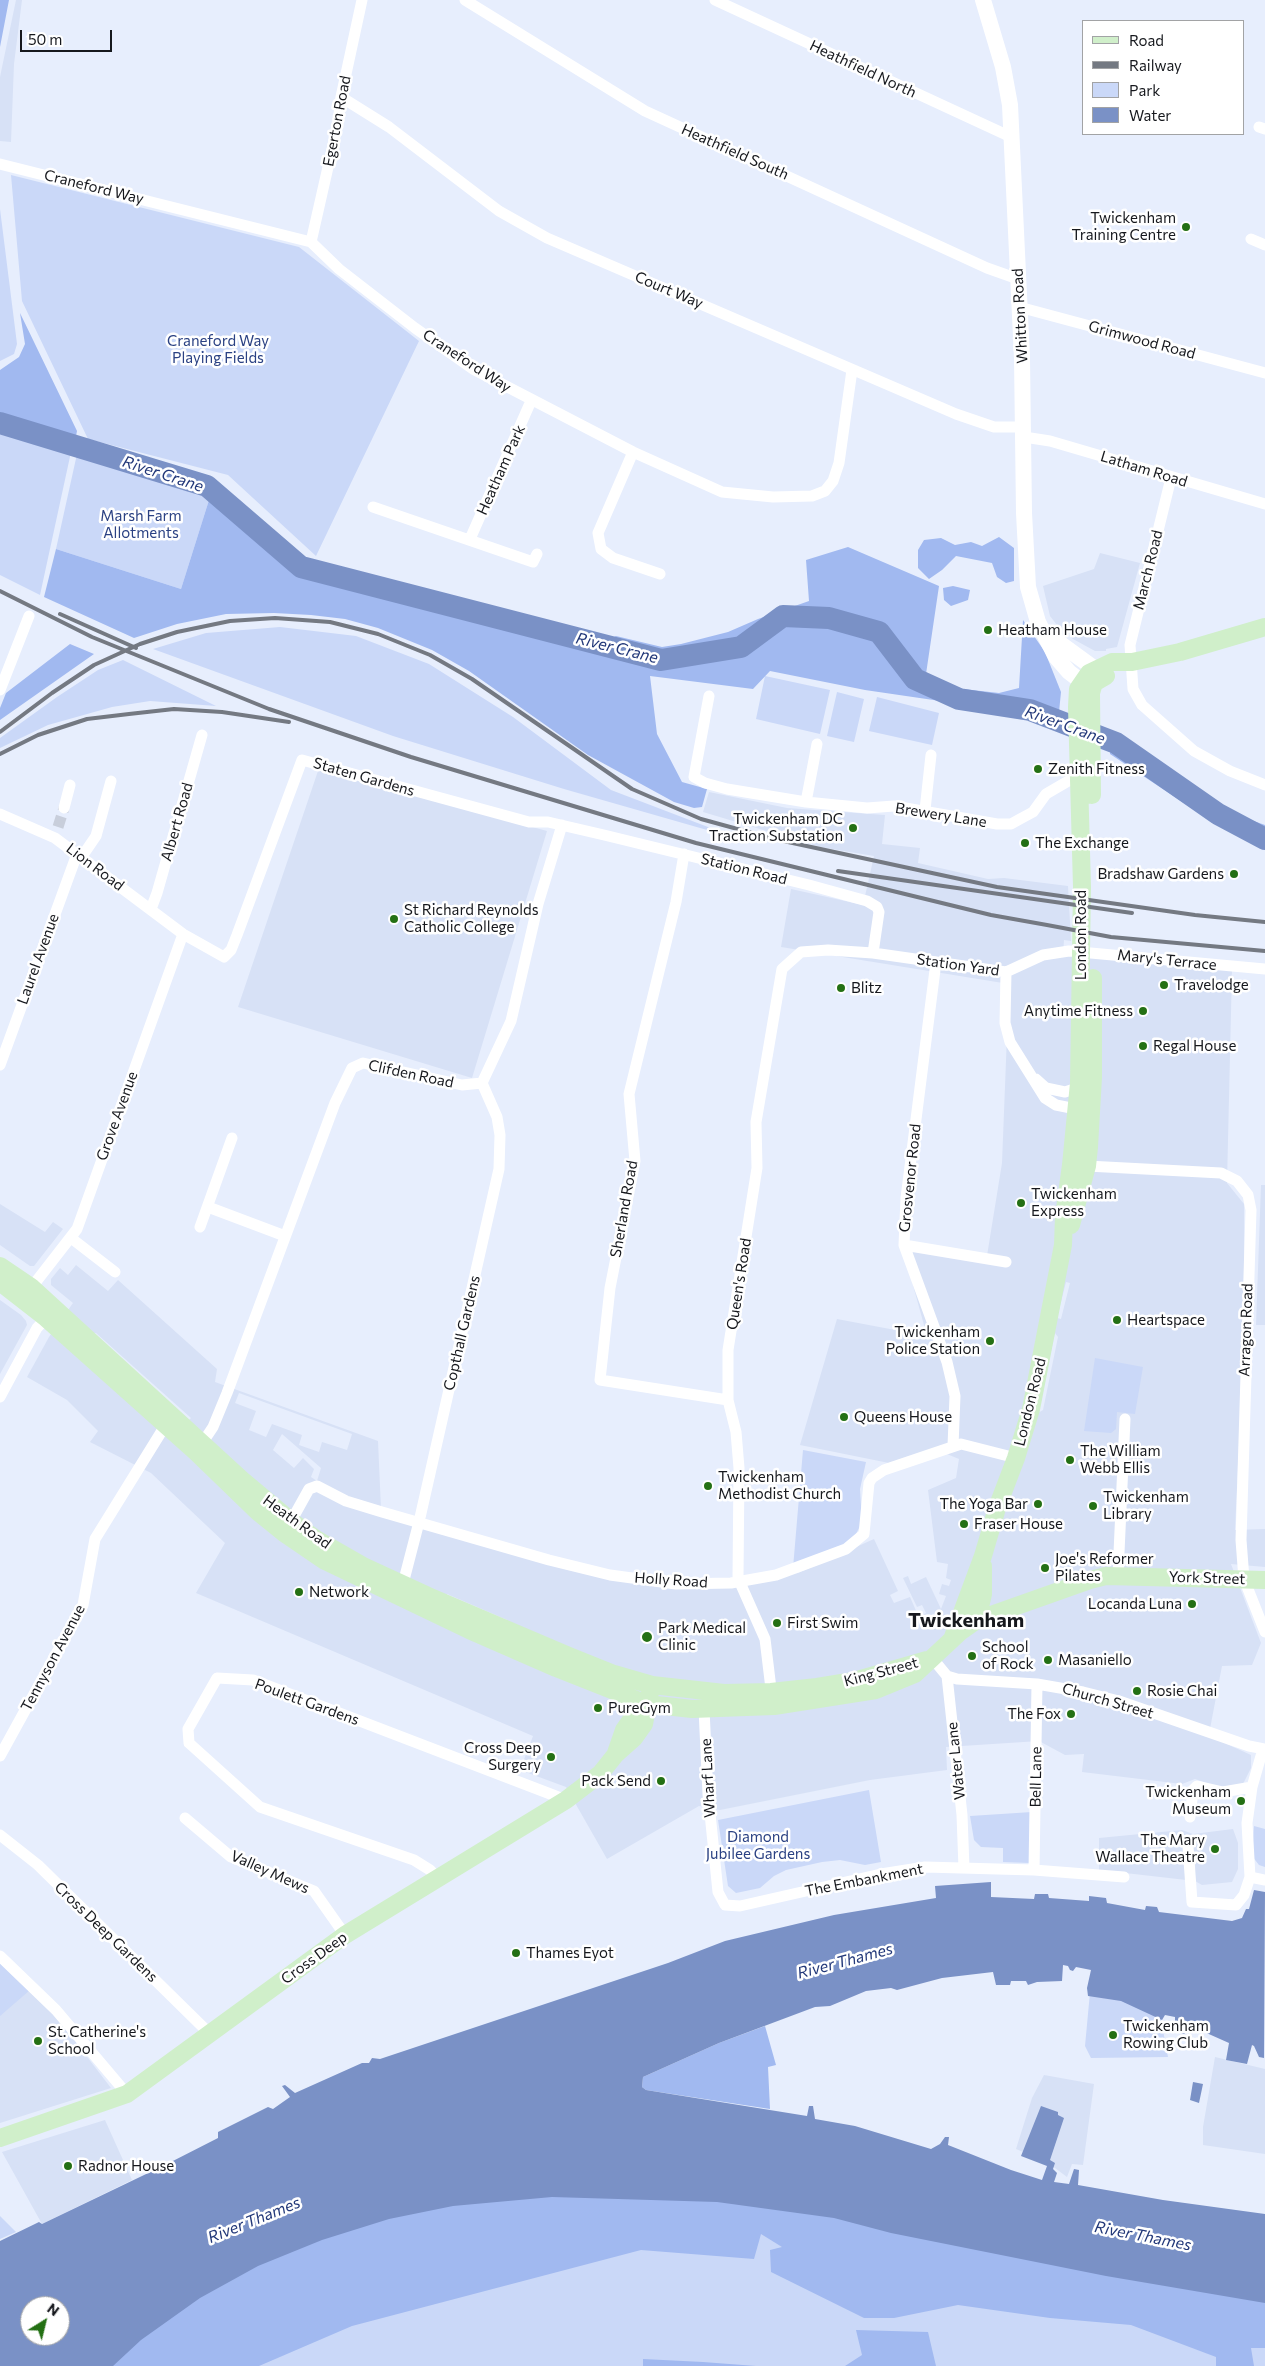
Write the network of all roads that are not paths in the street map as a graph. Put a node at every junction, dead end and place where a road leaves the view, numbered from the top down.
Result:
1 (362, 0) edge
2 (465, 0) edge
3 (715, 0) edge
4 (983, 0) edge
5 (341, 97) junction
6 (1011, 137) junction
7 (0, 164) edge
8 (1251, 239) dead end
9 (311, 242) junction
10 (1265, 245) edge
11 (1018, 279) junction
12 (1019, 307) junction
13 (852, 370) junction
14 (1265, 373) edge
15 (531, 401) junction
16 (1023, 432) junction
17 (633, 452) junction
18 (1171, 478) junction
19 (1265, 504) edge
20 (373, 507) dead end
21 (470, 539) junction
22 (537, 554) dead end
23 (660, 574) dead end
24 (29, 616) dead end
25 (1265, 626) edge
26 (1132, 662) junction
27 (1092, 679) junction
28 (0, 690) edge
29 (709, 696) dead end
30 (202, 735) dead end
31 (817, 744) dead end
32 (931, 755) dead end
33 (1085, 770) junction
34 (111, 782) dead end
35 (70, 785) dead end
36 (1265, 785) edge
37 (806, 802) junction
38 (64, 808) tunnel mouth
39 (924, 810) junction
40 (0, 814) edge
41 (562, 825) junction
42 (684, 854) junction
43 (79, 856) junction
44 (151, 909) junction
45 (182, 934) junction
46 (1069, 951) joint
47 (873, 953) junction
48 (936, 962) junction
49 (1087, 966) junction
50 (1265, 970) edge
51 (1006, 972) junction
52 (0, 1065) edge
53 (1032, 1075) junction
54 (482, 1083) junction
55 (1078, 1083) junction
56 (1084, 1110) junction
57 (232, 1138) dead end
58 (1079, 1165) junction
59 (208, 1208) junction
60 (200, 1227) dead end
61 (285, 1236) junction
62 (72, 1238) junction
63 (904, 1245) junction
64 (1006, 1262) dead end
65 (0, 1266) edge
66 (115, 1272) dead end
67 (0, 1282) edge
68 (27, 1293) junction
69 (51, 1313) junction
70 (0, 1397) edge
71 (728, 1400) junction
72 (1125, 1419) dead end
73 (169, 1420) junction
74 (203, 1442) junction
75 (953, 1446) junction
76 (1016, 1458) junction
77 (419, 1522) junction
78 (288, 1527) junction
79 (983, 1556) junction
80 (1118, 1575) junction
81 (1244, 1578) junction
82 (1265, 1580) edge
83 (739, 1582) junction
84 (399, 1590) junction
85 (977, 1620) junction
86 (1265, 1632) edge
87 (952, 1640) junction
88 (933, 1659) junction
89 (947, 1676) junction
90 (1037, 1684) junction
91 (652, 1685) junction
92 (772, 1699) junction
93 (647, 1704) junction
94 (704, 1709) junction
95 (1264, 1749) edge
96 (0, 1756) edge
97 (1252, 1787) junction
98 (566, 1800) junction
99 (185, 1818) dead end
100 (1190, 1818) dead end
101 (0, 1835) edge
102 (1188, 1846) dead end
103 (964, 1868) junction
104 (1034, 1870) junction
105 (1124, 1877) dead end
106 (1250, 1878) junction
107 (438, 1879) junction
108 (1265, 1880) edge
109 (725, 1905) joint
110 (345, 1935) junction
111 (0, 1956) edge
112 (210, 2033) junction
113 (127, 2094) junction
114 (0, 2138) edge

1 - 5 street, Egerton Road
2 - 11 street, Heathfield South
3 - 6 street, Heathfield North
4 - 6 main road, Whitton Road
5 - 9 street, Egerton Road
5 - 13 street, Court Way
6 - 11 main road, Whitton Road
7 - 9 street, Craneford Way
8 - 10 street
9 - 15 street, Craneford Way
11 - 12 main road, Whitton Road
12 - 14 street, Grimwood Road
12 - 16 main road, Whitton Road
13 - 16 street, Court Way
13 - 17 street, Craneford Way
15 - 17 street, Craneford Way
15 - 21 street, Heatham Park
16 - 18 street, Latham Road
16 - 27 main road, Whitton Road
17 - 23 street
18 - 19 street, Latham Road
18 - 26 street, March Road
20 - 21 street
21 - 22 street
24 - 28 street
25 - 26 main road
26 - 27 main road
26 - 36 street, March Road
27 - 33 main road, London Road
29 - 37 street, Brewery Lane
30 - 44 street, Albert Road
31 - 37 street
32 - 39 street
33 - 39 street, Brewery Lane
33 - 49 main road, London Road
34 - 43 street, Laurel Avenue
35 - 38 street
37 - 39 street, Brewery Lane
40 - 43 street, Lion Road
41 - 42 street, Station Road
41 - 45 street, Staten Gardens
41 - 54 street
42 - 47 street, Station Road
42 - 71 street, Sherland Road
43 - 44 street, Lion Road
43 - 52 street, Laurel Avenue
44 - 45 street, Lion Road
45 - 62 street, Grove Avenue
46 - 50 street, Mary's Terrace
46 - 51 street, Station Yard
47 - 48 street, Station Yard
47 - 71 street, Queen's Road
48 - 51 street, Station Yard
48 - 63 street, Grosvenor Road
49 - 55 main road, London Road
49 - 56 main road, London Road
51 - 53 street
53 - 55 street
53 - 56 street
54 - 61 street, Clifden Road
54 - 77 street, Copthall Gardens
55 - 56 main road, London Road
56 - 58 main road, London Road
57 - 59 street
58 - 76 main road, London Road
58 - 81 street, Arragon Road
59 - 60 street
59 - 61 street
61 - 74 street, Clifden Road
62 - 66 street
62 - 68 street, Grove Avenue
63 - 64 street
63 - 75 street, Grosvenor Road
65 - 68 main road, Heath Road
67 - 68 main road, Heath Road
68 - 69 main road, Heath Road
69 - 70 street
69 - 73 main road, Heath Road
71 - 83 street, Queen's Road
72 - 80 street
73 - 74 main road, Heath Road
73 - 78 main road, Heath Road
73 - 96 street, Tennyson Avenue
74 - 78 main road, Heath Road
75 - 76 street, Holly Road
75 - 83 street, Holly Road
76 - 79 main road, London Road
77 - 78 street, Holly Road
77 - 83 street, Holly Road
77 - 84 street, Copthall Gardens
78 - 84 main road, Heath Road
79 - 85 main road, London Road
79 - 87 main road, London Road
80 - 81 main road, York Street
80 - 85 main road, York Street
81 - 82 main road, York Street
81 - 86 street, Arragon Road
83 - 92 street, Queen's Road
84 - 91 main road, Heath Road
84 - 93 main road, Heath Road
85 - 87 main road, London Road
87 - 88 main road, London Road
88 - 89 street
88 - 92 main road, King Street
89 - 90 street, Church Street
89 - 103 street, Water Lane
90 - 95 street, Church Street
90 - 104 street, Bell Lane
91 - 92 main road, King Street
91 - 93 main road, Cross Deep
92 - 94 main road, King Street
93 - 94 main road, King Street
93 - 98 main road, Cross Deep
94 - 109 street, Wharf Lane
95 - 97 street
97 - 100 street
97 - 106 street
98 - 107 main road, Cross Deep
98 - 107 street, Poulett Gardens
99 - 110 street, Valley Mews
101 - 112 street, Cross Deep Gardens
102 - 106 street
103 - 104 street, The Embankment
103 - 109 street, The Embankment
104 - 105 street, The Embankment
106 - 108 street
107 - 110 main road, Cross Deep
110 - 112 main road, Cross Deep
111 - 113 street
112 - 113 main road, Cross Deep
113 - 114 main road, Cross Deep

